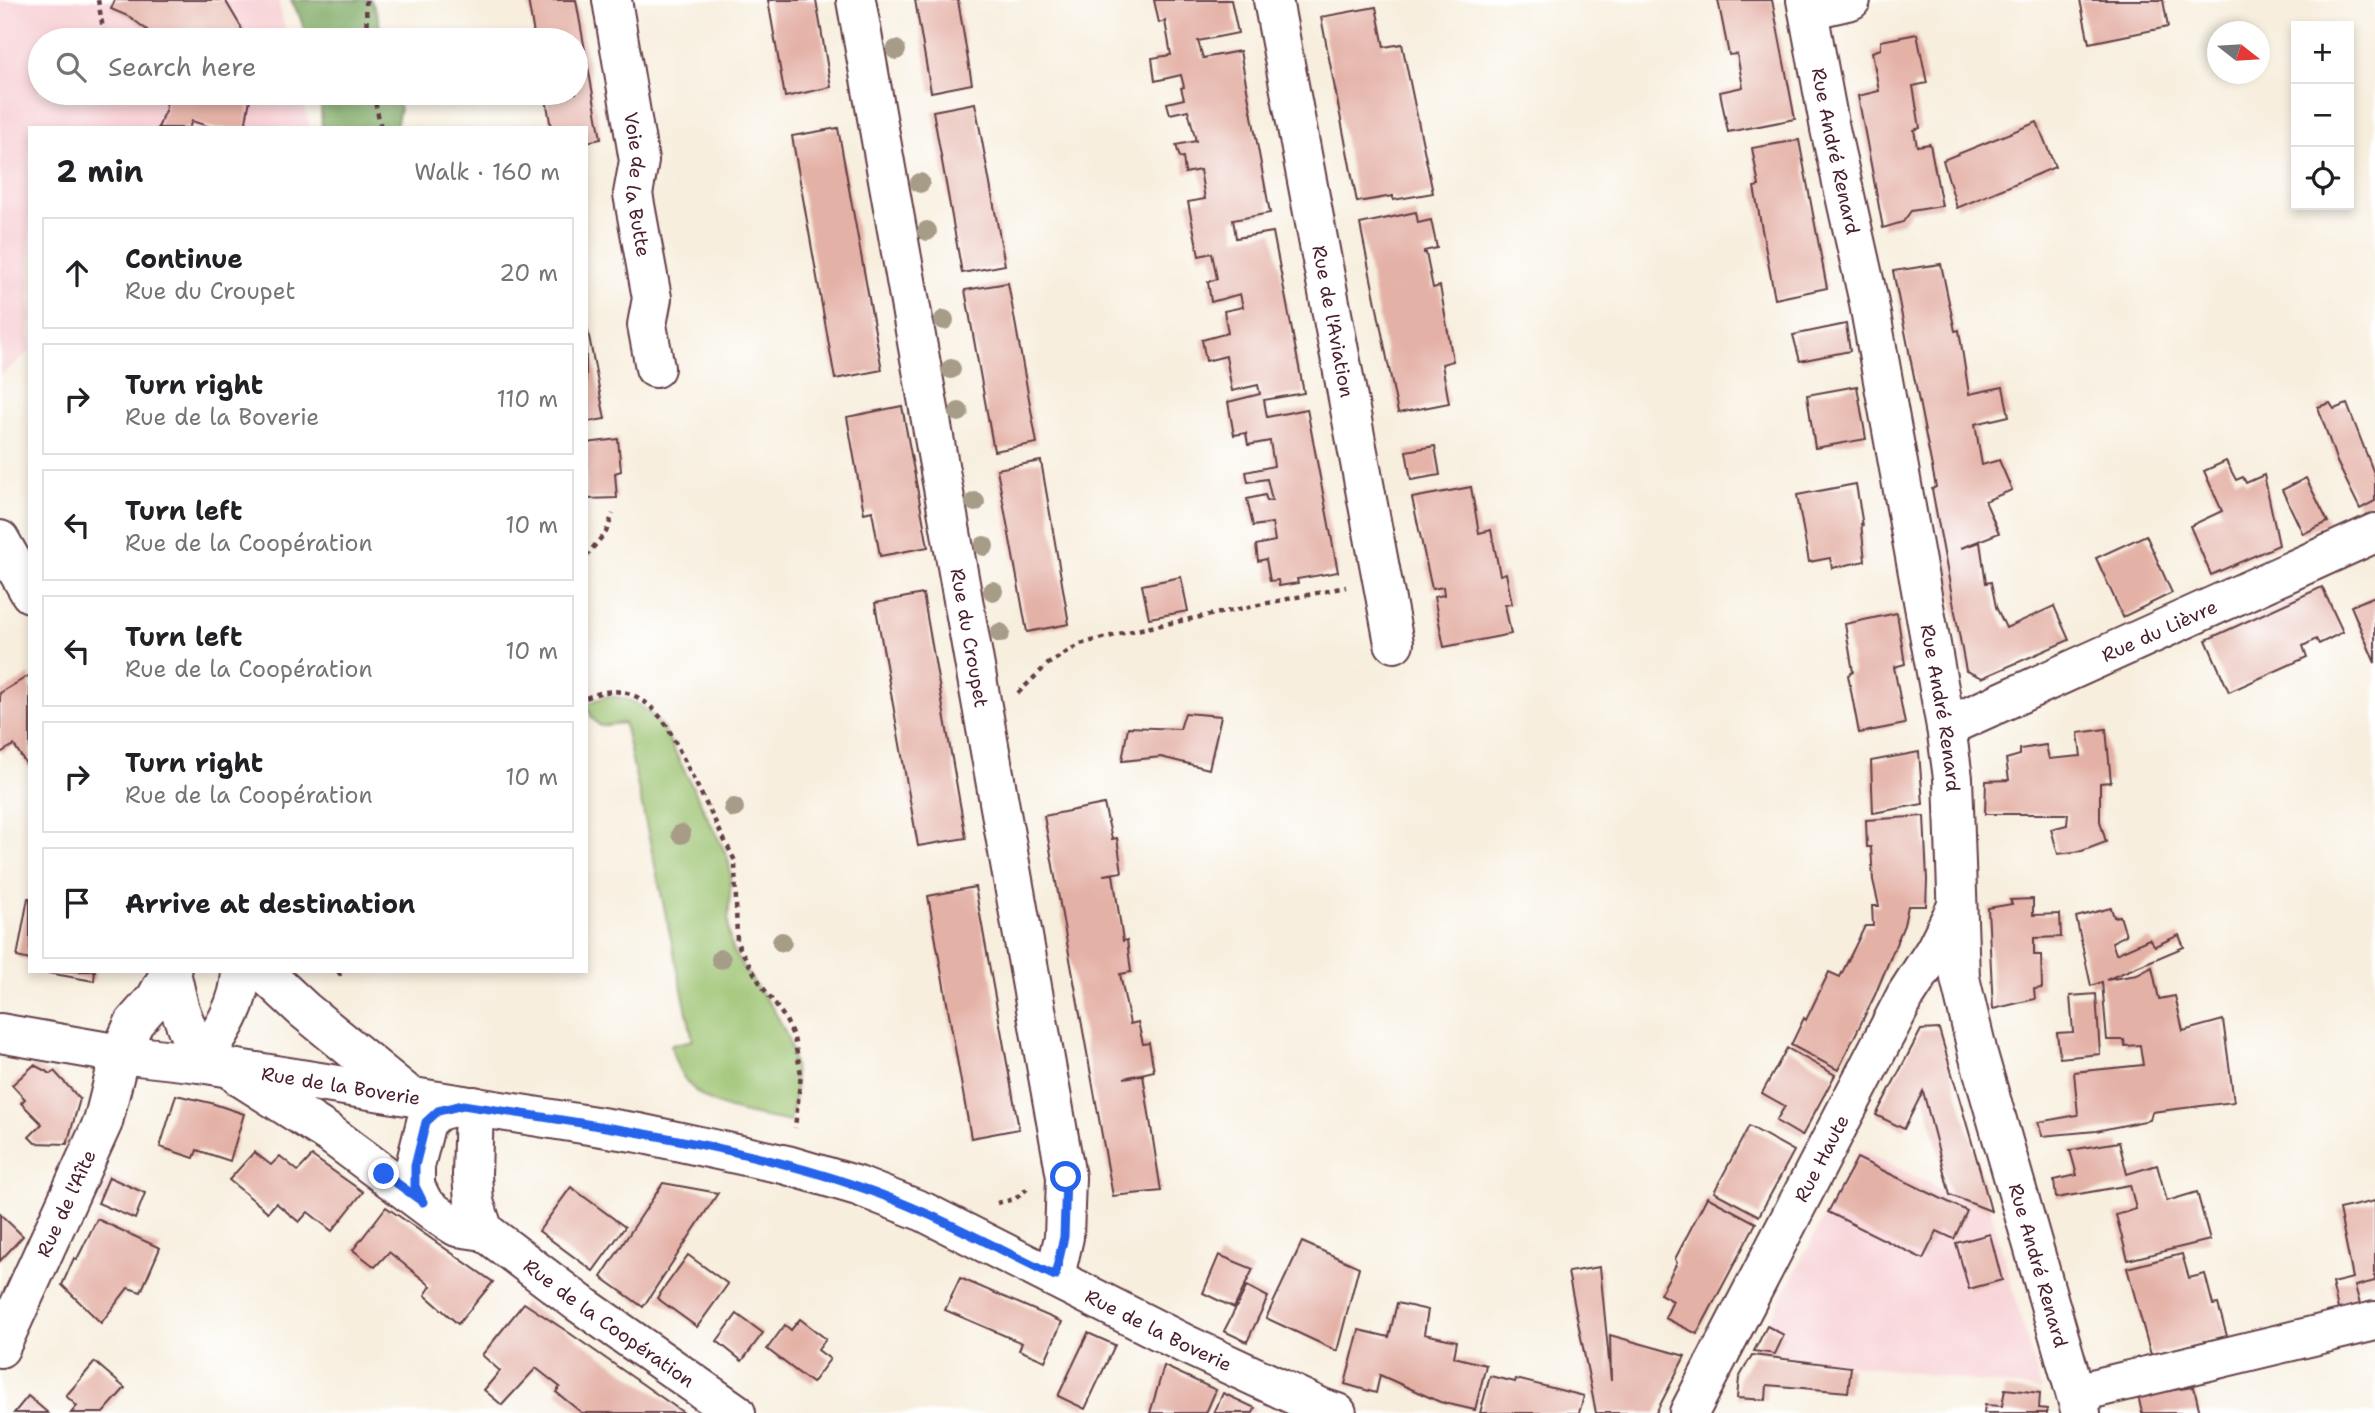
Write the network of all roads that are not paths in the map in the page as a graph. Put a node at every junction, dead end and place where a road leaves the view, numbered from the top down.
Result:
1 (612, 0) edge
2 (856, 0) edge
3 (1273, 0) edge
4 (1851, 0) edge
5 (1807, 5) edge
6 (655, 368) dead end
7 (2375, 533) edge
8 (0, 540) edge
9 (28, 589) edge
10 (1394, 643) dead end
11 (1946, 727) junction
12 (1957, 906) junction
13 (170, 973) edge
14 (171, 973) edge
15 (241, 973) edge
16 (264, 973) edge
17 (1906, 995) junction
18 (1967, 1013) junction
19 (0, 1033) edge
20 (120, 1054) junction
21 (211, 1065) junction
22 (410, 1096) junction
23 (468, 1105) junction
24 (423, 1202) junction
25 (484, 1231) junction
26 (1055, 1276) junction
27 (2375, 1321) edge
28 (0, 1348) edge
29 (2078, 1403) edge
30 (736, 1413) edge
31 (1337, 1413) edge
32 (1689, 1413) edge

1 - 6 street, Voie de la Butte
2 - 26 street, Rue du Croupet
3 - 10 street, Rue de l'Aviation
4 - 5 street
5 - 11 street, Rue André Renard
7 - 11 street, Rue du Lièvre
8 - 9 street
11 - 12 street, Rue André Renard
12 - 17 street, Rue Haute
12 - 18 street, Rue André Renard
13 - 20 street, Rue de l'Aîte
14 - 21 street
15 - 21 street
16 - 22 street
17 - 18 street
17 - 32 street, Rue Haute
18 - 29 street, Rue André Renard
19 - 20 street, Rue de la Boverie
20 - 21 street, Rue de la Boverie
20 - 28 street, Rue de l'Aîte
21 - 22 street, Rue de la Boverie
21 - 24 street, Rue de la Coopération
22 - 23 street, Rue de la Boverie
23 - 24 street
23 - 25 street
23 - 26 street, Rue de la Boverie
24 - 25 street, Rue de la Coopération
25 - 30 street, Rue de la Coopération
26 - 31 street, Rue de la Boverie
27 - 29 street

